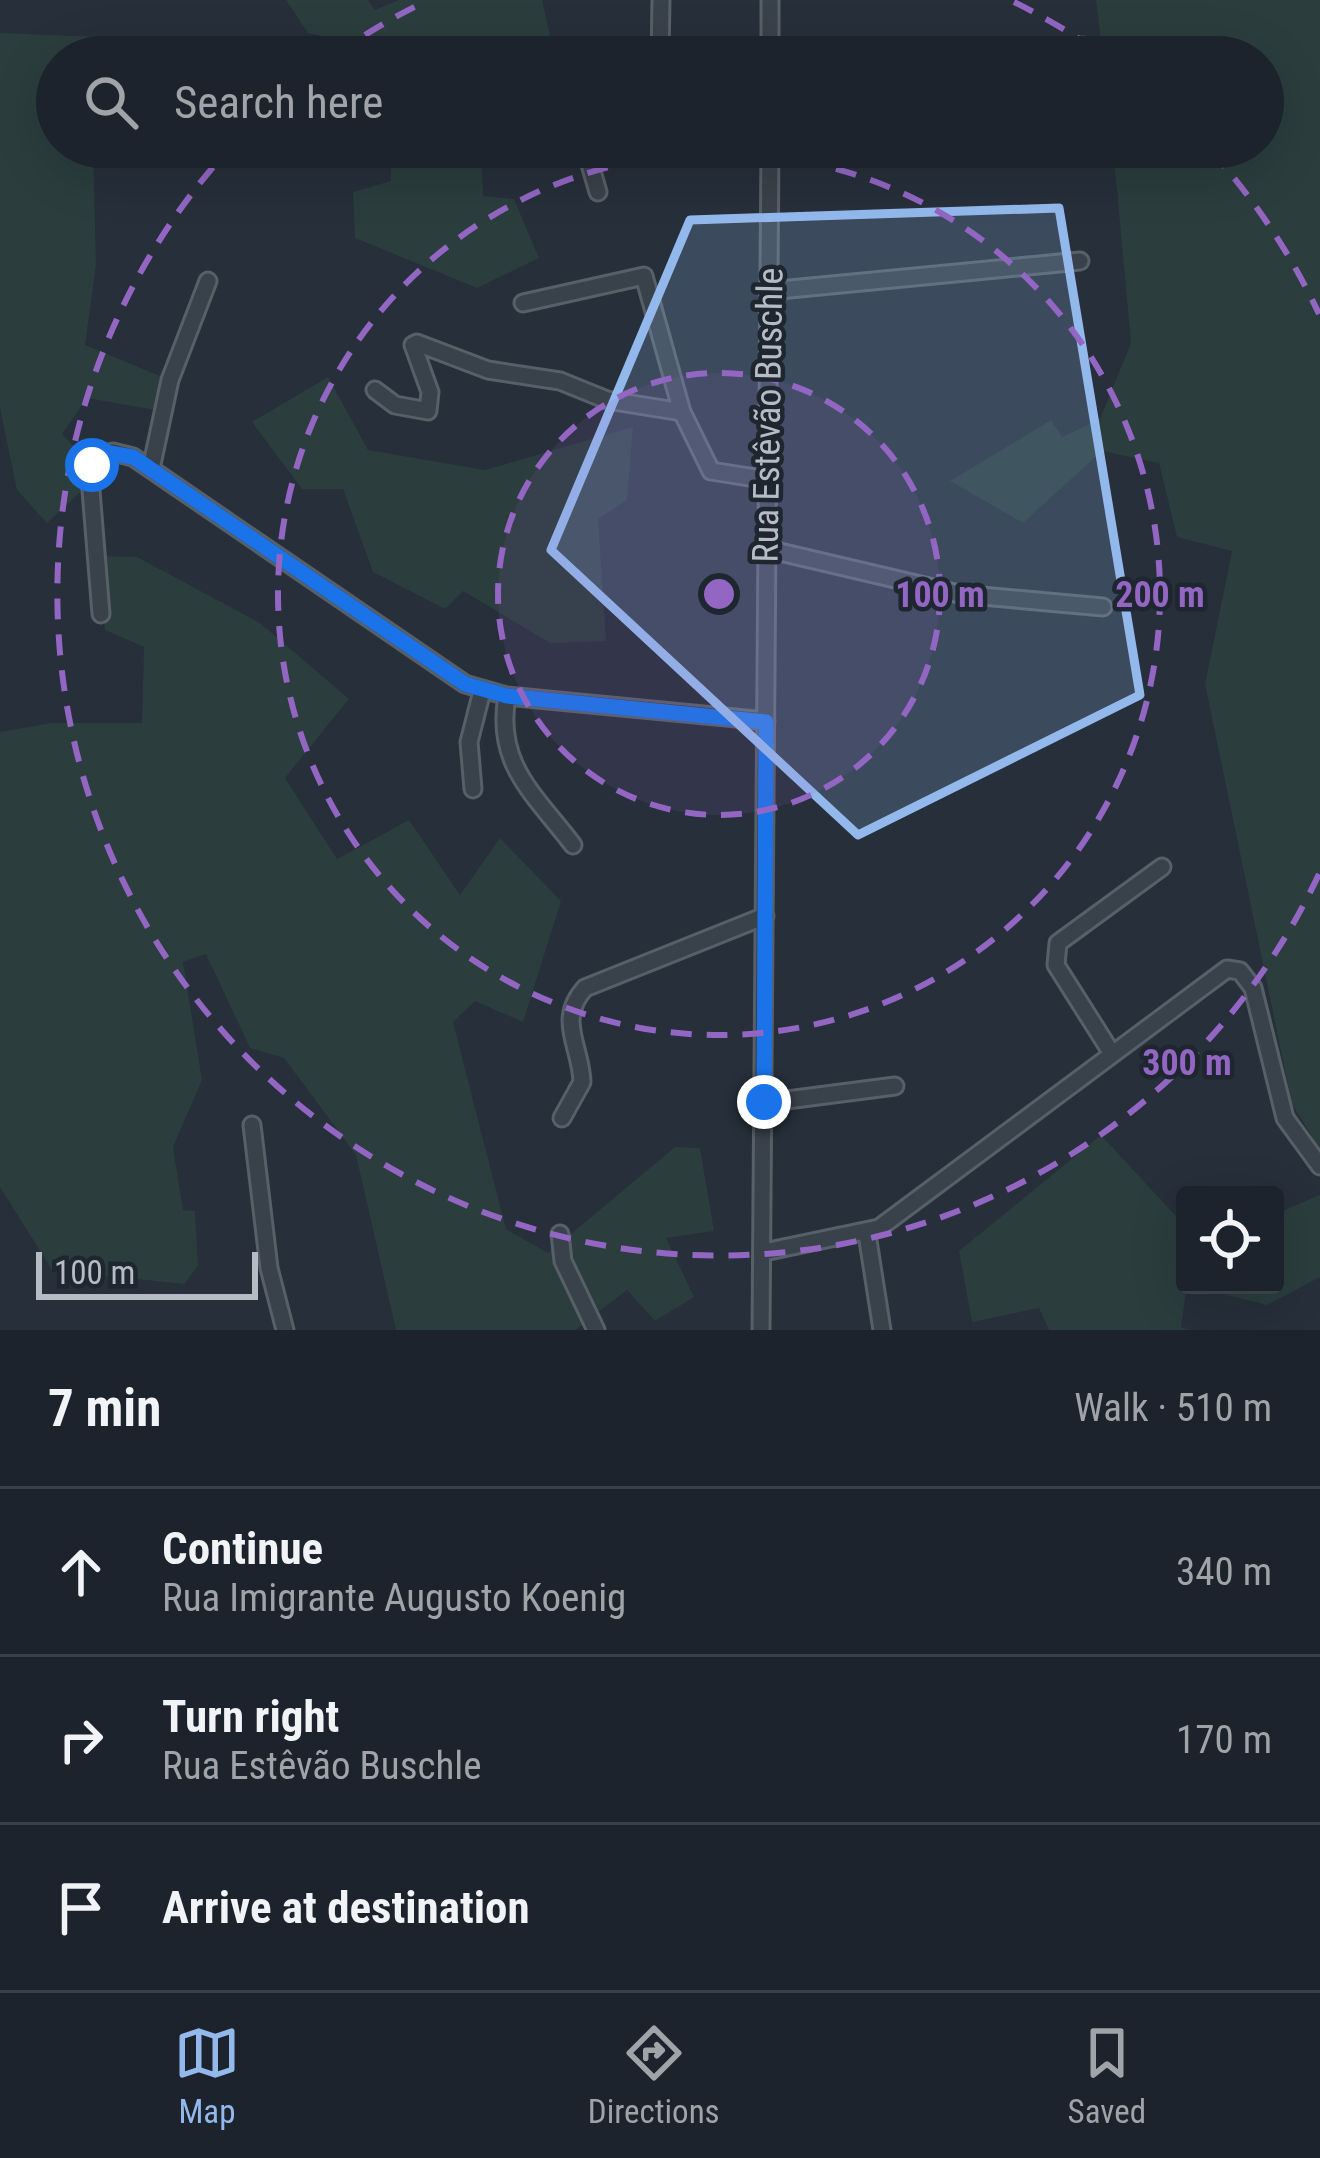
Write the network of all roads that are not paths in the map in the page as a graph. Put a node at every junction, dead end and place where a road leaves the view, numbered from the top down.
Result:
1 (661, 0) edge
2 (770, 0) edge
3 (661, 36) edge
4 (770, 36) edge
5 (591, 168) edge
6 (770, 168) edge
7 (598, 192) dead end
8 (1080, 261) dead end
9 (208, 281) dead end
10 (769, 291) junction
11 (523, 303) dead end
12 (375, 390) dead end
13 (682, 412) junction
14 (151, 469) junction
15 (768, 480) junction
16 (767, 549) junction
17 (1103, 608) dead end
18 (101, 614) dead end
19 (482, 691) junction
20 (507, 696) junction
21 (766, 722) junction
22 (473, 789) dead end
23 (573, 845) dead end
24 (1162, 868) dead end
25 (765, 916) junction
26 (1111, 1052) junction
27 (895, 1086) dead end
28 (764, 1102) junction
29 (562, 1118) dead end
30 (252, 1125) dead end
31 (1320, 1166) edge
32 (560, 1234) dead end
33 (867, 1234) junction
34 (764, 1252) junction
35 (286, 1330) edge
36 (596, 1330) edge
37 (761, 1330) edge
38 (882, 1330) edge

1 - 3 street
2 - 4 street
5 - 7 street
6 - 10 street, Rua Estêvão Buschle
8 - 10 street
9 - 14 street
10 - 15 street, Rua Estêvão Buschle
11 - 13 street
12 - 13 street
13 - 15 street
14 - 18 street
14 - 19 street
15 - 16 street, Rua Estêvão Buschle
16 - 17 street
16 - 21 street, Rua Estêvão Buschle
19 - 20 street
19 - 22 street
20 - 21 street
20 - 23 street
21 - 25 street, Rua Estêvão Buschle
24 - 26 street
25 - 28 street, Rua Estêvão Buschle
25 - 29 street
26 - 31 street
26 - 33 street
27 - 28 street
28 - 34 street, Rua Estêvão Buschle
30 - 35 street
32 - 36 street
33 - 34 street
33 - 38 street
34 - 37 street, Rua Estêvão Buschle

